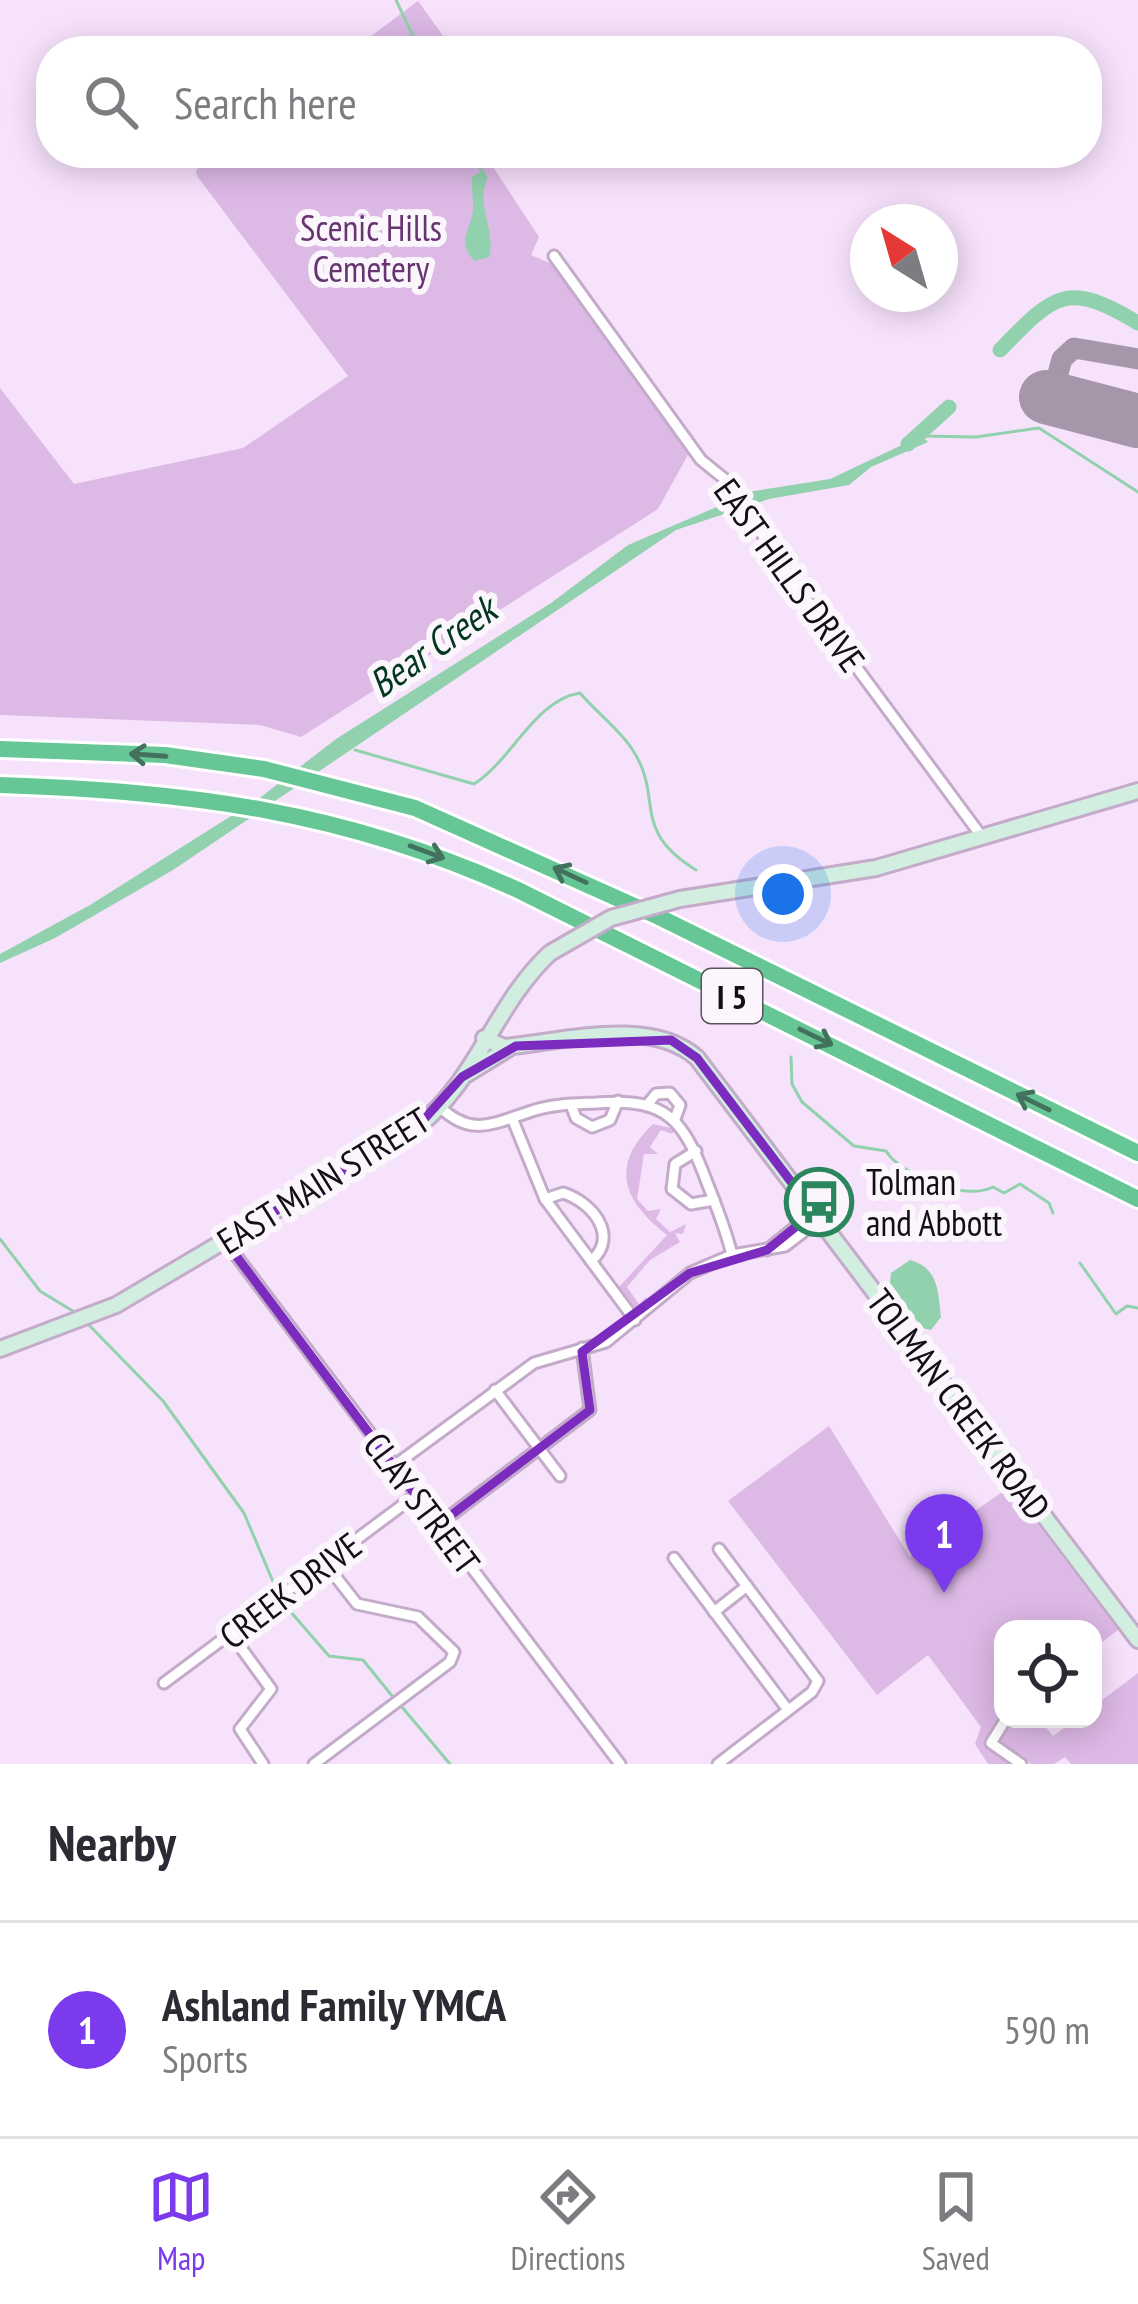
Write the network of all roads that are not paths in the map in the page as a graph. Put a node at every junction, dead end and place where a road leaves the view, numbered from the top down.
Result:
1 (554, 256) dead end
2 (0, 749) edge
3 (0, 785) edge
4 (1138, 791) edge
5 (982, 837) junction
6 (484, 1038) junction
7 (516, 1046) junction
8 (463, 1077) junction
9 (618, 1101) junction
10 (571, 1105) junction
11 (647, 1105) junction
12 (440, 1107) junction
13 (512, 1118) junction
14 (675, 1119) junction
15 (695, 1151) junction
16 (1138, 1153) edge
17 (545, 1198) junction
18 (1138, 1199) edge
19 (714, 1200) junction
20 (817, 1216) junction
21 (225, 1241) junction
22 (731, 1255) junction
23 (591, 1261) junction
24 (635, 1320) junction
25 (582, 1348) junction
26 (0, 1349) edge
27 (495, 1390) junction
28 (540, 1448) junction
29 (394, 1466) junction
30 (560, 1476) dead end
31 (416, 1495) junction
32 (438, 1525) junction
33 (719, 1549) dead end
34 (674, 1558) dead end
35 (325, 1563) junction
36 (747, 1586) junction
37 (714, 1612) junction
38 (231, 1634) junction
39 (1138, 1640) edge
40 (164, 1683) dead end
41 (788, 1709) junction
42 (1000, 1728) edge
43 (263, 1764) edge
44 (314, 1764) edge
45 (620, 1764) edge
46 (718, 1764) edge
47 (1021, 1764) edge

1 - 5 street, EAST HILLS DRIVE
16 -> 2 highway, I 5
3 -> 18 highway, I 5
4 - 5 street, EAST MAIN STREET
5 - 6 street, EAST MAIN STREET, bridge
6 - 7 street, TOLMAN CREEK ROAD
6 - 8 street, EAST MAIN STREET
7 - 8 street
7 - 20 street, TOLMAN CREEK ROAD
8 - 12 street, EAST MAIN STREET
9 - 10 street
9 - 10 street
9 - 11 street
10 - 13 street
11 - 14 street
11 - 14 street
12 - 13 street
12 - 21 street, EAST MAIN STREET
13 - 17 street
14 - 15 street
15 - 19 street
15 - 19 street
17 - 23 street
17 - 23 street
19 - 22 street
20 - 22 street
20 - 39 street, TOLMAN CREEK ROAD
21 - 26 street, EAST MAIN STREET
21 - 29 street, CLAY STREET
22 - 24 street
23 - 24 street
24 - 25 street
25 - 27 street
25 - 28 street
27 - 28 street
27 - 29 street
28 - 30 street
28 - 32 street
29 - 31 street, CLAY STREET
31 - 32 street, CLAY STREET
31 - 35 street, CREEK DRIVE
32 - 45 street, CLAY STREET
33 - 36 street
34 - 37 street
35 - 38 street, CREEK DRIVE
35 - 44 street
36 - 37 street
36 - 41 street
37 - 41 street
38 - 40 street, CREEK DRIVE
38 - 43 street
41 - 46 street
42 - 47 street

